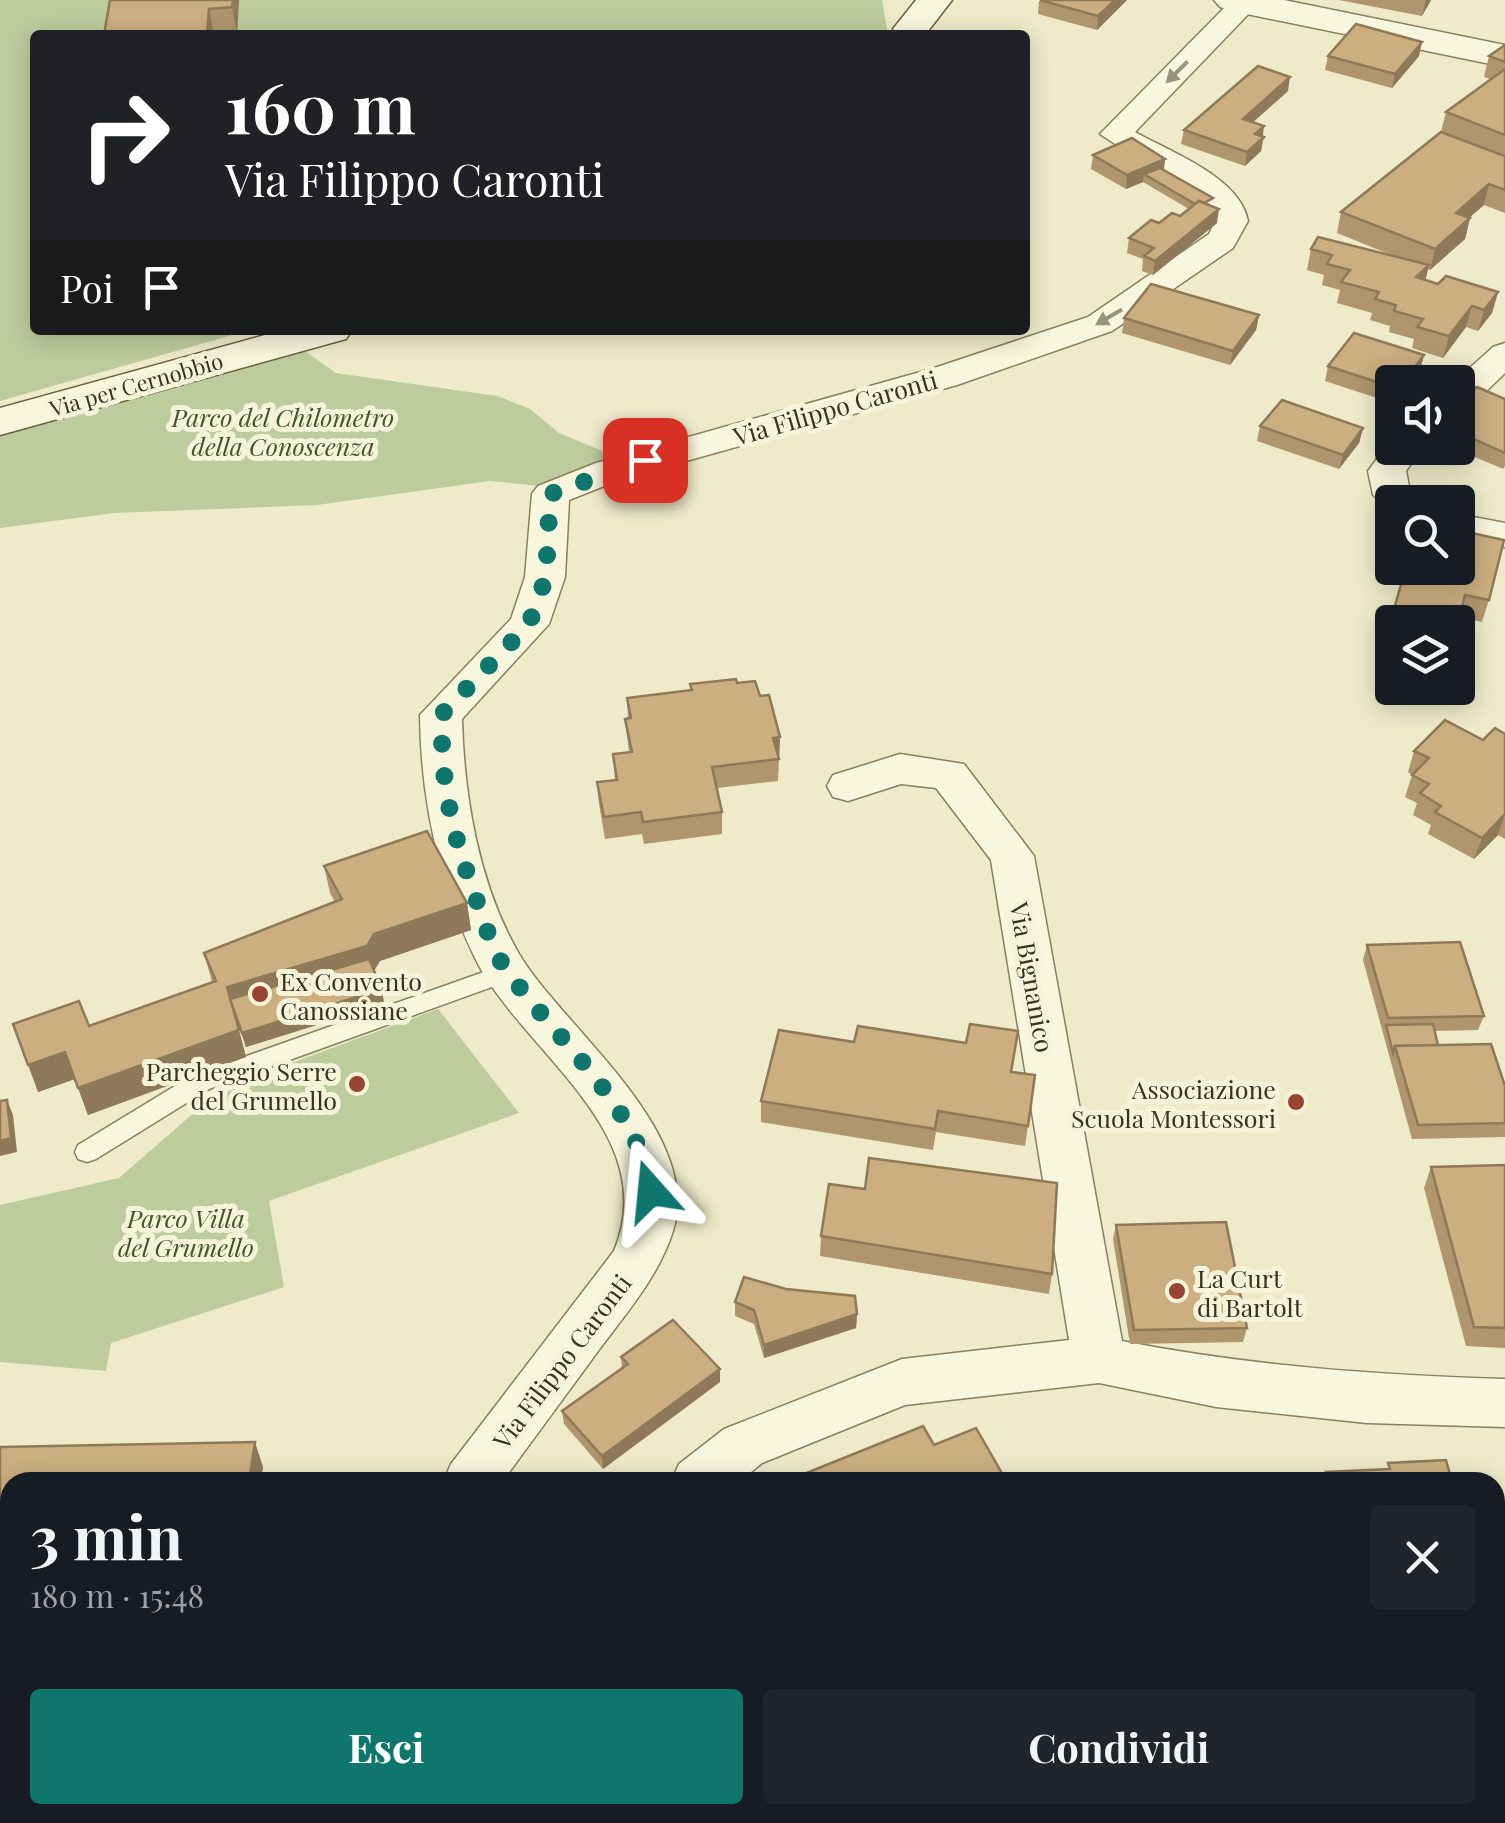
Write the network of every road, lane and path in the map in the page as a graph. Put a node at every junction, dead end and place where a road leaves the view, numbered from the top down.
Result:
1 (934, 0) edge
2 (1260, 3) edge
3 (911, 21) edge
4 (1505, 56) edge
5 (312, 335) edge
6 (1505, 354) edge
7 (1475, 382) edge
8 (0, 422) edge
9 (1475, 529) edge
10 (1505, 535) edge
11 (848, 786) dead end
12 (509, 972) junction
13 (87, 1152) dead end
14 (1100, 1360) junction
15 (1505, 1403) edge
16 (477, 1472) edge
17 (710, 1472) edge

1 - 3 main road
2 - 4 main road
2 -> 12 street, Via Filippo Caronti
5 - 8 main road, Via per Cernobbio
6 - 7 street
9 - 10 street
11 - 14 street, Via Bignanico
12 - 13 lane
12 - 16 street, Via Filippo Caronti
14 - 15 street
14 - 17 street

